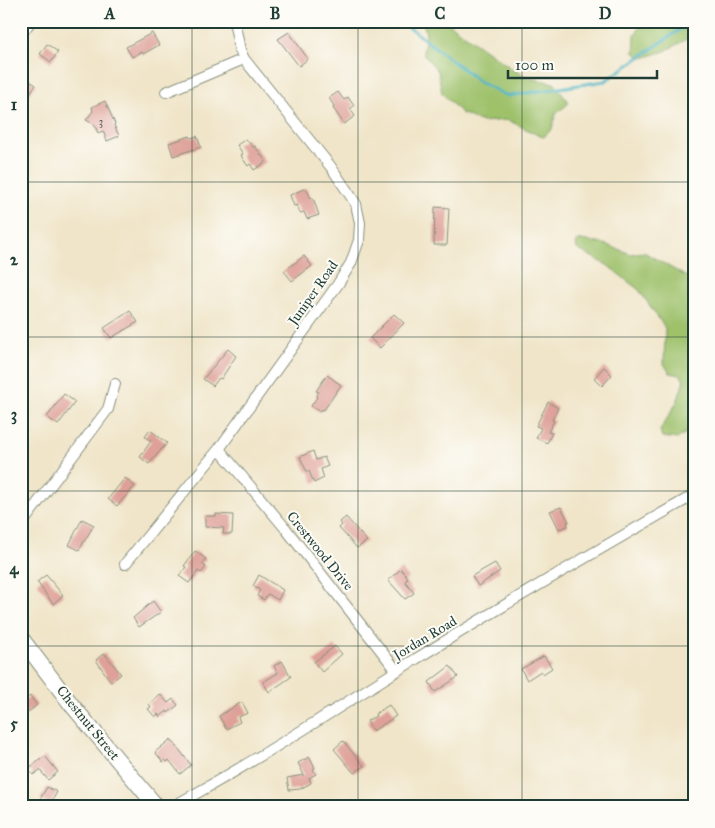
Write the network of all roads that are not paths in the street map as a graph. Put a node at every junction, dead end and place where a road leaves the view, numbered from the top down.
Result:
1 (31, 21) edge
2 (234, 21) edge
3 (21, 34) edge
4 (244, 58) junction
5 (166, 92) dead end
6 (116, 384) dead end
7 (219, 449) junction
8 (694, 495) edge
9 (21, 526) edge
10 (125, 564) dead end
11 (21, 638) edge
12 (397, 671) junction
13 (157, 807) edge
14 (172, 807) edge

1 - 3 street
2 - 4 street, Juniper Road
4 - 5 street
4 - 7 street, Juniper Road
6 - 9 street
7 - 10 street, Juniper Road
7 - 12 street, Crestwood Drive
8 - 12 street, Jordan Road
11 - 13 main road, Chestnut Street
12 - 14 street, Jordan Road

